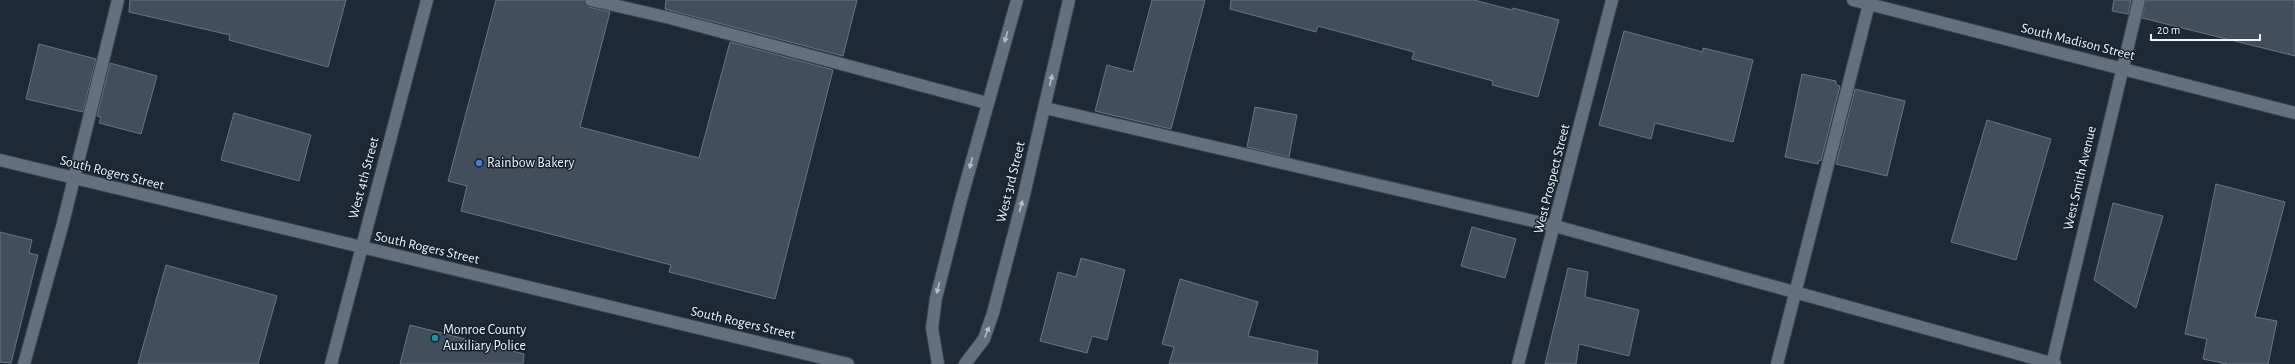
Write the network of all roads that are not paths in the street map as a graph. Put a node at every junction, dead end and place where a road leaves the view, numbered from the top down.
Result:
1 (118, 0) edge
2 (427, 0) edge
3 (591, 0) edge
4 (1017, 0) edge
5 (1069, 0) edge
6 (1612, 0) edge
7 (1853, 0) edge
8 (2139, 0) edge
9 (1869, 4) junction
10 (2122, 69) junction
11 (987, 103) junction
12 (1045, 108) junction
13 (2295, 113) edge
14 (0, 160) edge
15 (74, 179) junction
16 (1555, 226) junction
17 (361, 248) junction
18 (1795, 292) junction
19 (24, 364) edge
20 (331, 364) edge
21 (848, 364) edge
22 (938, 364) edge
23 (965, 364) edge
24 (1518, 364) edge
25 (1777, 364) edge
26 (2053, 364) edge

1 - 15 street
2 - 17 street, West 4th Street
3 - 11 street
4 -> 11 street
12 -> 5 street, West 3rd Street
6 - 16 street, West Prospect Street
7 - 9 street, South Madison Street
8 - 10 street, West Smith Avenue
9 - 10 street, South Madison Street
9 - 18 street
10 - 13 street, South Madison Street
10 - 26 street, West Smith Avenue
11 -> 22 street
12 - 16 street
23 -> 12 street, West 3rd Street
14 - 15 street, South Rogers Street
15 - 17 street, South Rogers Street
15 - 19 street
16 - 18 street
16 - 24 street, West Prospect Street
17 - 20 street, West 4th Street
17 - 21 street, South Rogers Street
18 - 25 street
18 - 26 street

